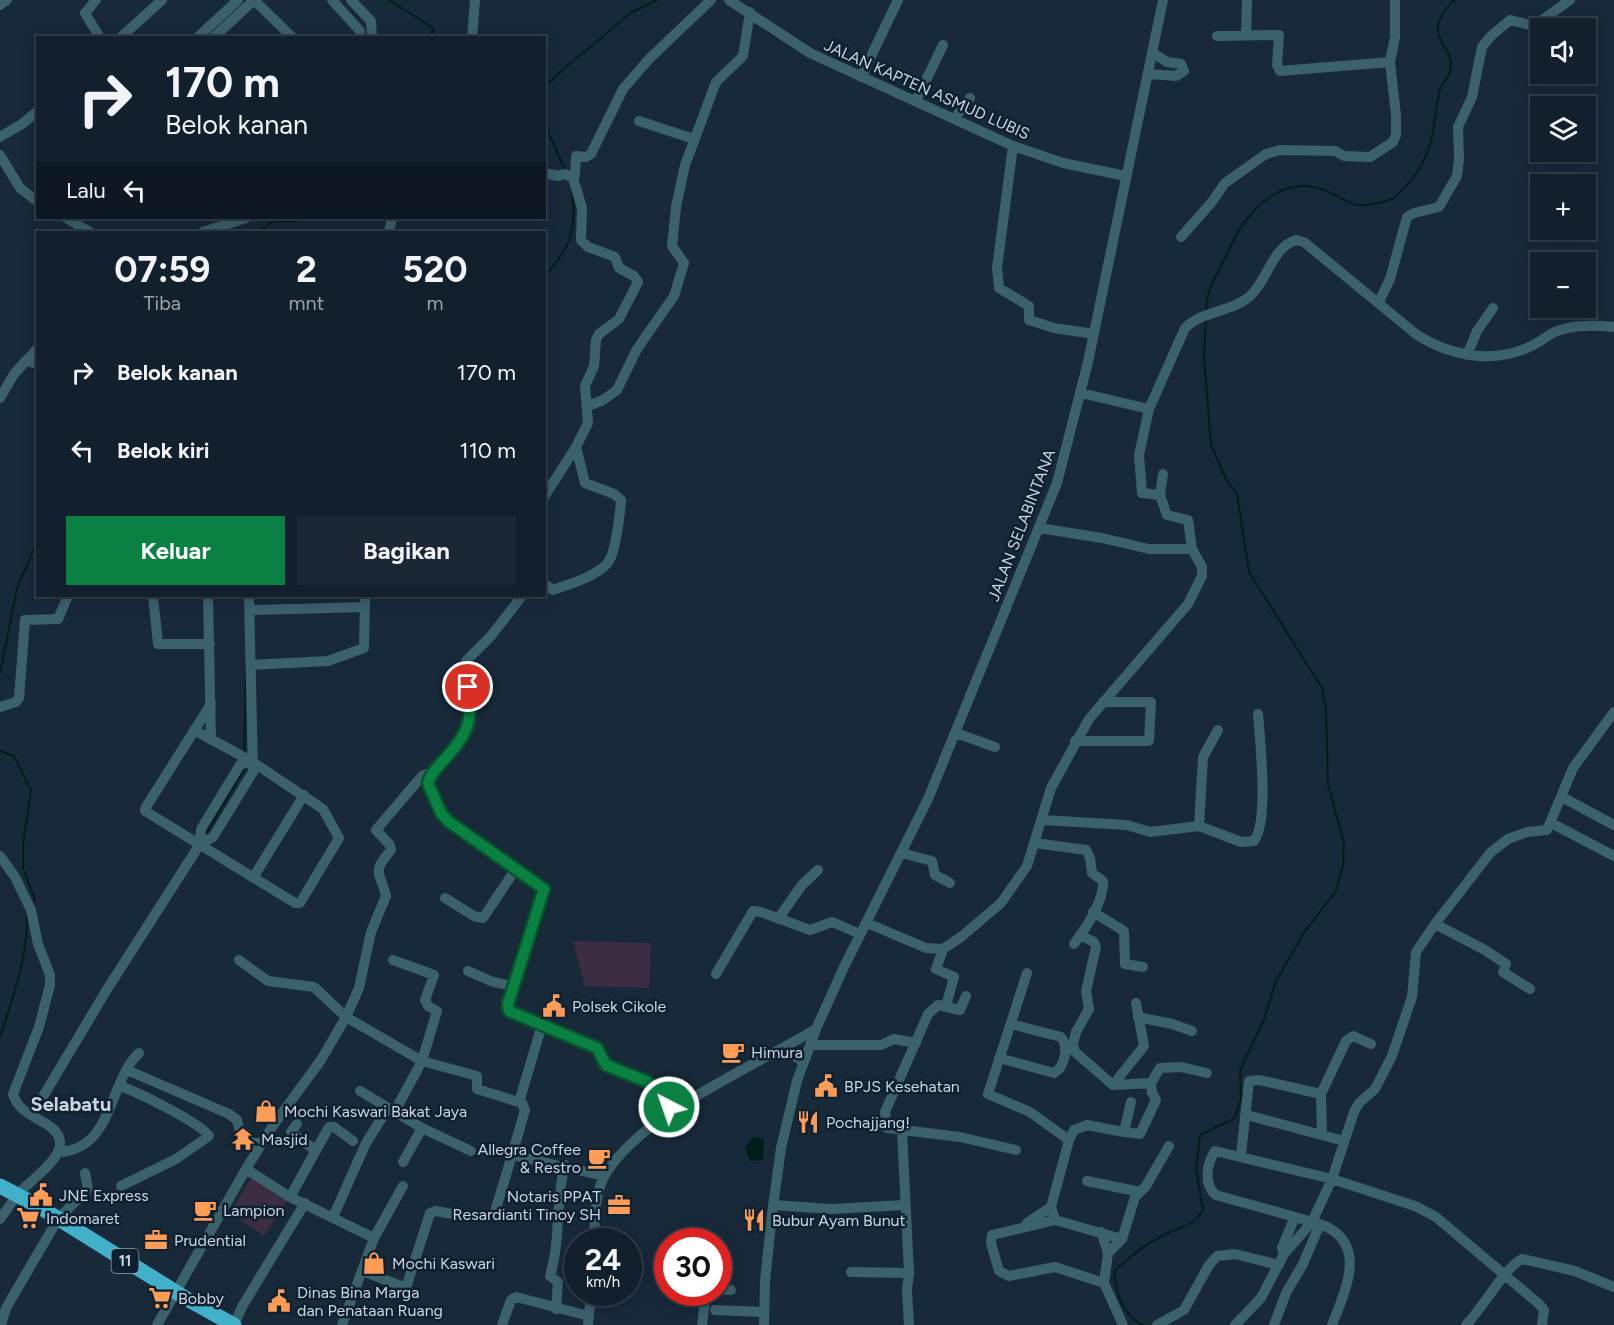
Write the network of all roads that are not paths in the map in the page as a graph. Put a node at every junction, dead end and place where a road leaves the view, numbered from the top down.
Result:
1 (7, 0) edge
2 (96, 0) edge
3 (162, 0) edge
4 (238, 0) edge
5 (254, 0) edge
6 (332, 0) edge
7 (351, 0) edge
8 (475, 0) edge
9 (711, 0) edge
10 (729, 0) edge
11 (898, 0) edge
12 (1163, 0) edge
13 (1247, 0) edge
14 (1395, 0) edge
15 (1570, 0) edge
16 (0, 5) edge
17 (750, 12) junction
18 (371, 21) junction
19 (214, 31) edge
20 (356, 34) edge
21 (1246, 35) junction
22 (99, 36) edge
23 (122, 36) edge
24 (290, 36) edge
25 (372, 36) edge
26 (472, 36) edge
27 (1217, 36) dead end
28 (943, 45) dead end
29 (1153, 53) junction
30 (1390, 62) junction
31 (1149, 74) junction
32 (861, 77) junction
33 (970, 98) dead end
34 (915, 101) junction
35 (36, 113) edge
36 (955, 118) junction
37 (639, 121) dead end
38 (0, 137) edge
39 (694, 139) junction
40 (1013, 146) junction
41 (0, 155) edge
42 (546, 173) edge
43 (1126, 176) junction
44 (573, 178) junction
45 (36, 198) edge
46 (68, 219) edge
47 (243, 219) edge
48 (88, 231) edge
49 (206, 231) edge
50 (1181, 237) dead end
51 (1379, 302) junction
52 (1493, 308) dead end
53 (1614, 327) edge
54 (1094, 334) junction
55 (36, 350) edge
56 (1467, 355) junction
57 (25, 361) junction
58 (36, 364) edge
59 (1081, 393) junction
60 (0, 398) edge
61 (588, 406) junction
62 (1149, 409) junction
63 (576, 447) junction
64 (1163, 474) dead end
65 (546, 493) edge
66 (1160, 495) junction
67 (1039, 528) junction
68 (1192, 549) junction
69 (546, 585) edge
70 (68, 597) edge
71 (153, 597) edge
72 (208, 597) edge
73 (249, 597) edge
74 (365, 597) edge
75 (521, 597) edge
76 (365, 607) junction
77 (250, 610) junction
78 (210, 644) junction
79 (252, 664) junction
80 (1103, 702) junction
81 (211, 704) junction
82 (0, 707) edge
83 (1614, 712) edge
84 (1258, 714) dead end
85 (194, 730) junction
86 (1218, 730) dead end
87 (956, 733) junction
88 (211, 740) junction
89 (1075, 741) junction
90 (995, 747) dead end
91 (251, 761) junction
92 (435, 771) junction
93 (304, 795) junction
94 (1562, 797) junction
95 (1043, 820) junction
96 (1551, 823) junction
97 (1614, 825) edge
98 (1199, 826) junction
99 (1035, 843) junction
100 (200, 844) junction
101 (902, 853) junction
102 (0, 856) edge
103 (1614, 856) edge
104 (515, 870) junction
105 (818, 870) dead end
106 (253, 878) junction
107 (950, 883) dead end
108 (445, 898) dead end
109 (1093, 912) junction
110 (778, 919) junction
111 (867, 923) junction
112 (1435, 924) junction
113 (860, 934) junction
114 (943, 949) junction
115 (239, 960) dead end
116 (393, 960) dead end
117 (1143, 967) dead end
118 (468, 971) dead end
119 (1027, 973) dead end
120 (716, 974) dead end
121 (514, 986) junction
122 (1530, 989) dead end
123 (966, 996) dead end
124 (1136, 1003) dead end
125 (946, 1006) junction
126 (346, 1017) junction
127 (1138, 1017) junction
128 (1011, 1024) junction
129 (542, 1025) junction
130 (816, 1029) junction
131 (1192, 1031) dead end
132 (916, 1043) junction
133 (1371, 1044) dead end
134 (811, 1045) junction
135 (783, 1049) junction
136 (139, 1053) dead end
137 (999, 1058) junction
138 (422, 1061) junction
139 (804, 1062) junction
140 (127, 1070) junction
141 (1207, 1073) dead end
142 (1151, 1083) junction
143 (1113, 1085) junction
144 (121, 1086) junction
145 (360, 1091) dead end
146 (1321, 1094) junction
147 (519, 1102) junction
148 (1131, 1102) dead end
149 (392, 1109) junction
150 (673, 1113) junction
151 (32, 1115) junction
152 (1247, 1115) junction
153 (422, 1128) junction
154 (902, 1131) junction
155 (291, 1132) dead end
156 (1124, 1132) junction
157 (1322, 1134) junction
158 (1069, 1140) junction
159 (353, 1141) dead end
160 (1344, 1141) junction
161 (260, 1146) junction
162 (1169, 1146) dead end
163 (315, 1150) junction
164 (1016, 1150) dead end
165 (471, 1151) dead end
166 (59, 1152) junction
167 (512, 1155) junction
168 (1241, 1155) junction
169 (403, 1162) dead end
170 (565, 1165) junction
171 (246, 1168) junction
172 (85, 1173) dead end
173 (604, 1176) junction
174 (1332, 1179) junction
175 (1087, 1181) dead end
176 (0, 1186) edge
177 (121, 1186) dead end
178 (403, 1186) dead end
179 (1140, 1192) junction
180 (18, 1194) junction
181 (290, 1197) junction
182 (305, 1203) junction
183 (773, 1204) junction
184 (905, 1205) junction
185 (1051, 1207) junction
186 (457, 1215) dead end
187 (494, 1215) dead end
188 (333, 1217) junction
189 (0, 1219) edge
190 (58, 1219) junction
191 (1294, 1219) junction
192 (1055, 1220) junction
193 (1316, 1223) junction
194 (1025, 1225) junction
195 (595, 1228) edge
196 (1101, 1233) junction
197 (374, 1238) junction
198 (1122, 1239) junction
199 (1108, 1253) junction
200 (1284, 1254) junction
201 (1279, 1265) junction
202 (363, 1271) junction
203 (851, 1272) dead end
204 (909, 1273) junction
205 (1504, 1277) junction
206 (1104, 1283) junction
207 (1614, 1287) edge
208 (174, 1291) junction
209 (704, 1306) edge
210 (556, 1309) junction
211 (715, 1310) dead end
212 (763, 1312) junction
213 (589, 1320) edge
214 (1, 1325) edge
215 (157, 1325) edge
216 (234, 1325) edge
217 (342, 1325) edge
218 (501, 1325) edge
219 (702, 1325) edge
220 (764, 1325) edge
221 (909, 1325) edge
222 (1122, 1325) edge
223 (1157, 1325) edge
224 (1235, 1325) edge
225 (1274, 1325) edge
226 (1332, 1325) edge
227 (1466, 1325) edge
228 (1542, 1325) edge

1 - 16 street
2 - 22 street
3 - 23 street
4 - 19 street
5 - 19 street
5 - 24 street
6 - 20 street
7 - 18 street
8 - 26 street
9 - 44 street
10 - 17 street, JALAN KAPTEN ASMUD LUBIS
11 - 32 street
12 - 29 street, JALAN SELABINTANA
13 - 21 street
14 - 30 street
15 - 51 street
17 - 32 street, JALAN KAPTEN ASMUD LUBIS
17 - 39 street
18 - 20 street
18 - 25 street
21 - 27 street
21 - 30 street
28 - 34 street
29 - 31 street, JALAN SELABINTANA
29 - 31 street
30 - 50 street
31 - 43 street, JALAN SELABINTANA
32 - 34 street, JALAN KAPTEN ASMUD LUBIS
33 - 36 street
34 - 36 street, JALAN KAPTEN ASMUD LUBIS
35 - 38 street
36 - 40 street, JALAN KAPTEN ASMUD LUBIS
37 - 39 street
39 - 61 street
40 - 43 street, JALAN KAPTEN ASMUD LUBIS
40 - 54 street
41 - 45 street
42 - 44 street
43 - 54 street, JALAN SELABINTANA
44 - 61 street
46 - 48 street
47 - 49 street
51 - 56 street
51 - 62 street
52 - 56 street
53 - 56 street
54 - 59 street, JALAN SELABINTANA
55 - 57 street
57 - 58 street
57 - 60 street
59 - 62 street
59 - 67 street, JALAN SELABINTANA
61 - 63 street
62 - 66 street
63 - 65 street
63 - 69 street
64 - 66 street
66 - 68 street
67 - 68 street
67 - 87 street, JALAN SELABINTANA
68 - 80 street
70 - 82 street
71 - 78 street
72 - 78 street
73 - 77 street
74 - 76 street
75 - 92 street
76 - 77 street
76 - 79 street
77 - 79 street
78 - 81 street
79 - 91 street
80 - 89 street
80 - 89 street
81 - 85 street
81 - 88 street
83 - 94 street
84 - 98 street
85 - 88 street
85 - 100 street
86 - 98 street
87 - 90 street
87 - 101 street, JALAN SELABINTANA
88 - 91 street
89 - 95 street
91 - 93 street
91 - 100 street
92 - 104 street
92 - 126 street
93 - 106 street
93 - 106 street
94 - 96 street
94 - 97 street
95 - 98 street
95 - 99 street
96 - 103 street
96 - 112 street
99 - 109 street
99 - 114 street
100 - 106 street
100 - 151 street
101 - 107 street
101 - 111 street, JALAN SELABINTANA
102 - 151 street
104 - 108 street
104 - 121 street
105 - 110 street
109 - 117 street
109 - 143 street
110 - 113 street
110 - 120 street
111 - 113 street, JALAN SELABINTANA
111 - 114 street
112 - 122 street
112 - 160 street
113 - 130 street, JALAN SELABINTANA
114 - 125 street
115 - 126 street
116 - 138 street
118 - 121 street
119 - 128 street
121 - 129 street
123 - 125 street
124 - 127 street
125 - 132 street
126 - 138 street
126 - 161 street
127 - 131 street
127 - 143 street
128 - 137 street
128 - 137 street
129 - 147 street
129 - 150 street
130 - 134 street, JALAN SELABINTANA
130 - 135 street
132 - 134 street
132 - 154 street
133 - 146 street
134 - 139 street, JALAN SELABINTANA
135 - 139 street
135 - 150 street
136 - 140 street
137 - 158 street
138 - 147 street
138 - 149 street
139 - 183 street, JALAN SELABINTANA
140 - 144 street
140 - 161 street
141 - 142 street
142 - 143 street
142 - 156 street
144 - 166 street
144 - 177 street
145 - 149 street
146 - 152 street
146 - 157 street
147 - 167 street
148 - 156 street
149 - 153 street
149 - 188 street
150 - 173 street
151 - 166 street
152 - 157 street
152 - 168 street
153 - 165 street
153 - 169 street
154 - 164 street
154 - 184 street
155 - 163 street
156 - 158 street
157 - 160 street
158 - 185 street
159 - 163 street
160 - 174 street
161 - 171 street
162 - 179 street
163 - 181 street
166 - 180 street
167 - 170 street
167 - 187 street
168 - 174 street
168 - 191 street
170 - 173 street
170 - 210 street
171 - 181 street
171 - 208 street
172 - 190 street
173 - 195 street
174 - 193 street
174 - 205 street
175 - 179 street
176 - 180 highway, 11
178 - 197 street
179 - 198 street
180 - 189 street
180 - 190 highway, 11
181 - 182 street
182 - 188 street
182 - 216 street
183 - 184 street
183 - 212 street, JALAN SELABINTANA
184 - 204 street
185 - 192 street
185 - 194 street
186 - 202 street
188 - 197 street
190 - 208 highway, 11
190 - 214 street
191 - 193 street
191 - 200 street
192 - 194 street
192 - 196 street
193 - 200 street
193 - 225 street
193 - 226 street
194 - 206 street
196 - 198 street
196 - 199 street
197 - 202 street
198 - 199 street
199 - 206 street
200 - 201 street
201 - 223 street
201 - 224 street
202 - 217 street
203 - 204 street
204 - 221 street
205 - 207 street
205 - 227 street
205 - 228 street
206 - 222 street
208 - 215 street
208 - 216 highway, 11
209 - 219 street
210 - 213 street
210 - 218 street
211 - 212 street
212 - 220 street, JALAN SELABINTANA

